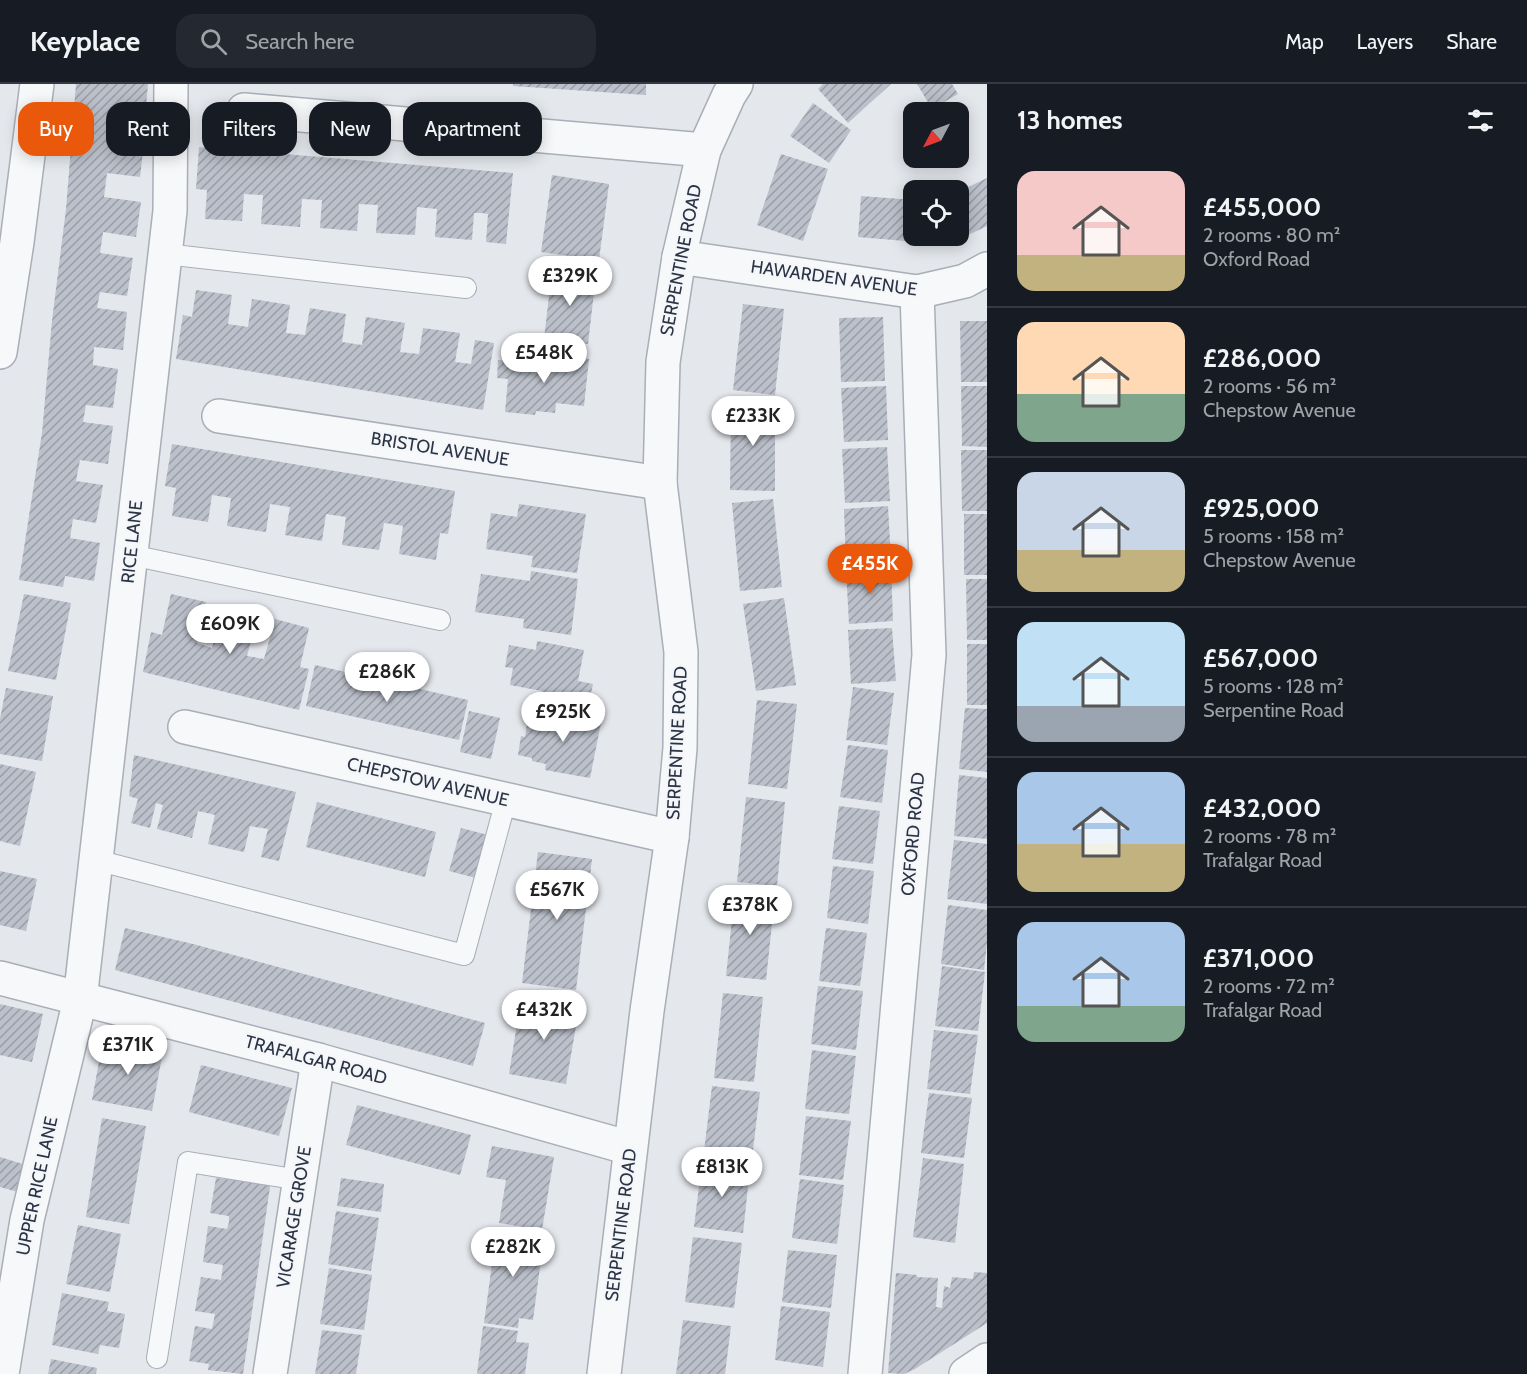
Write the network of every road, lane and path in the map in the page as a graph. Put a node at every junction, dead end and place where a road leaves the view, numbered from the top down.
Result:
1 (37, 84) edge
2 (171, 84) edge
3 (736, 84) edge
4 (297, 115) edge
5 (704, 150) junction
6 (165, 254) junction
7 (679, 257) junction
8 (987, 269) edge
9 (466, 288) dead end
10 (917, 292) junction
11 (0, 352) edge
12 (219, 416) dead end
13 (660, 483) junction
14 (131, 555) junction
15 (440, 620) dead end
16 (185, 727) dead end
17 (506, 800) junction
18 (672, 837) junction
19 (96, 860) junction
20 (0, 978) edge
21 (80, 1000) junction
22 (318, 1060) junction
23 (630, 1148) junction
24 (300, 1180) junction
25 (13, 1216) edge
26 (157, 1358) dead end
27 (987, 1360) edge
28 (2, 1374) edge
29 (270, 1374) edge
30 (604, 1374) edge
31 (866, 1374) edge
32 (966, 1374) edge

1 - 11 street
2 - 6 street, RICE LANE
3 - 5 street, SERPENTINE ROAD
4 - 5 street
5 - 7 street, SERPENTINE ROAD
6 - 9 lane
6 - 14 street, RICE LANE
7 - 10 street, HAWARDEN AVENUE
7 - 13 street, SERPENTINE ROAD
8 - 10 street, HAWARDEN AVENUE
10 - 31 street, OXFORD ROAD
12 - 13 street, BRISTOL AVENUE
13 - 18 street, SERPENTINE ROAD
14 - 15 lane
14 - 19 street, RICE LANE
16 - 17 street, CHEPSTOW AVENUE
17 - 18 street, CHEPSTOW AVENUE
17 - 19 lane
18 - 23 street, SERPENTINE ROAD
19 - 21 street, RICE LANE
20 - 21 street, TRAFALGAR ROAD
21 - 22 street, TRAFALGAR ROAD
21 - 25 street, UPPER RICE LANE
22 - 23 street, TRAFALGAR ROAD
22 - 24 street, VICARAGE GROVE
23 - 30 street, SERPENTINE ROAD
24 - 26 lane
24 - 29 street, VICARAGE GROVE
25 - 28 street, UPPER RICE LANE
27 - 32 street

